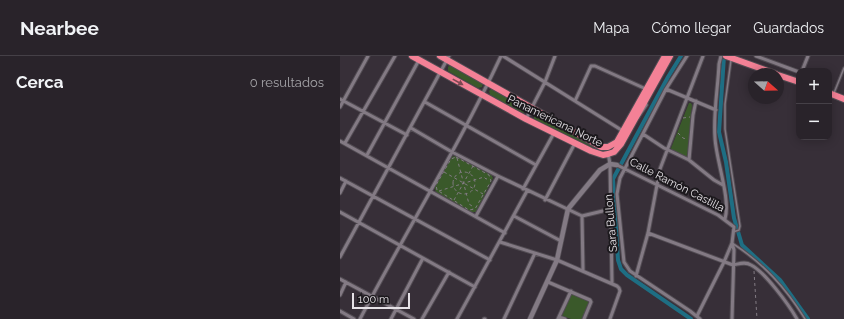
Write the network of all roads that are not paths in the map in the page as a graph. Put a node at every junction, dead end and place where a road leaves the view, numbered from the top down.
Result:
1 (368, 56) edge
2 (395, 56) edge
3 (412, 56) edge
4 (440, 56) edge
5 (502, 56) edge
6 (555, 56) edge
7 (665, 56) edge
8 (670, 56) edge
9 (687, 56) edge
10 (703, 56) edge
11 (721, 56) edge
12 (756, 56) edge
13 (808, 56) edge
14 (729, 57) edge
15 (448, 58) edge
16 (419, 60) junction
17 (760, 68) edge
18 (802, 68) edge
19 (844, 68) edge
20 (796, 70) edge
21 (441, 72) junction
22 (784, 76) edge
23 (796, 80) edge
24 (545, 82) junction
25 (488, 83) junction
26 (666, 89) junction
27 (648, 90) junction
28 (832, 92) edge
29 (832, 94) edge
30 (482, 95) junction
31 (687, 98) junction
32 (844, 99) edge
33 (342, 100) edge
34 (575, 100) junction
35 (696, 101) junction
36 (425, 102) junction
37 (340, 107) edge
38 (532, 107) junction
39 (716, 110) junction
40 (363, 112) junction
41 (526, 119) junction
42 (384, 123) junction
43 (466, 126) junction
44 (411, 128) junction
45 (623, 131) junction
46 (554, 133) junction
47 (643, 134) junction
48 (406, 135) junction
49 (340, 141) edge
50 (345, 143) junction
51 (575, 143) junction
52 (608, 147) junction
53 (668, 150) junction
54 (452, 152) junction
55 (608, 154) junction
56 (367, 155) junction
57 (689, 160) junction
58 (610, 164) junction
59 (536, 165) junction
60 (617, 165) joint
61 (389, 167) junction
62 (624, 168) junction
63 (498, 176) junction
64 (340, 178) edge
65 (346, 181) junction
66 (657, 184) junction
67 (723, 185) junction
68 (523, 189) junction
69 (431, 191) junction
70 (527, 191) junction
71 (340, 193) edge
72 (374, 196) junction
73 (545, 200) junction
74 (568, 209) junction
75 (611, 209) junction
76 (340, 212) edge
77 (476, 216) junction
78 (514, 216) junction
79 (582, 216) junction
80 (414, 218) junction
81 (725, 219) junction
82 (359, 223) junction
83 (736, 231) junction
84 (505, 233) junction
85 (648, 233) junction
86 (561, 241) junction
87 (500, 242) junction
88 (732, 243) junction
89 (400, 245) junction
90 (535, 253) junction
91 (340, 257) edge
92 (423, 258) junction
93 (490, 260) junction
94 (557, 260) junction
95 (724, 262) junction
96 (733, 265) junction
97 (584, 271) junction
98 (448, 272) junction
99 (636, 276) junction
100 (340, 279) edge
101 (346, 282) junction
102 (548, 282) junction
103 (612, 283) junction
104 (475, 287) junction
105 (571, 291) junction
106 (340, 295) edge
107 (372, 296) junction
108 (396, 309) junction
109 (340, 310) edge
110 (558, 318) edge
111 (698, 318) edge
112 (354, 319) edge
113 (360, 319) edge
114 (391, 319) edge
115 (414, 319) edge
116 (422, 319) edge
117 (457, 319) edge
118 (504, 319) edge
119 (530, 319) edge
120 (565, 319) edge
121 (584, 319) edge
122 (610, 319) edge
123 (732, 319) edge
124 (797, 319) edge
125 (805, 319) edge

1 - 33 street
2 - 40 street
3 - 16 highway, Panamericana Norte
4 - 15 highway, Panamericana Norte
5 - 24 street
5 - 25 street
6 - 24 street
7 - 27 highway, Panamericana Norte
8 - 27 highway, Panamericana Norte
9 - 26 street, Sara Bullon
10 - 31 street
11 - 39 street
12 - 20 street
13 - 18 street
14 - 17 highway
14 - 83 lane
15 - 21 street
15 - 25 highway, Panamericana Norte
16 - 21 highway, Panamericana Norte
16 - 42 street
19 - 28 lane
21 -> 30 highway, Panamericana Norte
21 - 36 street
22 - 23 highway
24 - 34 street
24 - 38 street
25 - 30 street
25 - 38 highway, Panamericana Norte
26 - 31 street
26 - 47 street, Sara Bullon
27 - 34 street
27 - 45 highway, Panamericana Norte
27 - 55 highway, Panamericana Norte
29 - 32 highway
30 - 41 highway, Panamericana Norte
30 - 43 street
31 - 35 street
31 - 53 street
33 - 37 street
33 - 40 street
34 - 45 street
35 - 39 street
35 - 57 street
36 - 43 street
36 - 44 street
38 - 41 street
38 - 52 highway, Panamericana Norte
39 - 67 street
40 - 42 street
40 - 50 street
41 - 46 highway, Panamericana Norte
42 - 48 street
42 - 56 street
43 - 54 street
43 - 59 street
44 - 48 street
44 - 54 street
45 - 52 highway, Panamericana Norte
46 - 51 highway, Panamericana Norte
46 - 59 street
47 - 53 street
47 - 62 street, Sara Bullon
48 - 61 street
49 - 50 street
50 - 56 street
51 - 55 highway, Panamericana Norte
51 - 73 street
52 - 55 street
53 - 57 street
53 - 66 street
54 - 63 street
54 - 69 street
55 - 58 street
56 - 61 street
57 - 67 street
58 - 60 street, Calle Ramón Castilla
58 - 74 street
58 - 75 street
59 - 68 street
60 - 62 street, Calle Ramón Castilla
61 - 69 street
61 - 72 street
62 - 66 street, Calle Ramón Castilla
62 - 99 street, Sara Bullon
63 - 68 street
63 - 77 street
64 - 65 street
65 - 71 street
65 - 72 street
66 - 81 street, Calle Ramón Castilla
66 - 85 street
67 - 81 street
68 - 70 street
69 - 77 street
69 - 80 street
70 - 73 street
70 - 78 street
72 - 80 street
72 - 82 street
73 - 74 street
74 - 79 street
74 - 86 street
75 - 79 street
75 - 103 street
76 - 82 street
77 - 84 street
78 - 84 street
78 - 86 street
79 - 97 street
80 - 89 street
80 - 93 street
81 - 83 street, Calle Ramón Castilla
82 - 89 street
82 - 91 street
83 - 88 street
84 - 87 street
85 - 95 street
85 - 99 street
86 - 94 street
87 - 90 street
87 - 93 street
88 - 95 street
88 - 96 street
88 - 125 lane
89 - 92 street
89 - 107 street
90 - 94 street
90 - 118 street
92 - 98 street
92 - 108 street
93 - 104 street
94 - 97 street
94 - 102 street
95 - 96 street
95 - 111 street
96 - 123 street
96 - 124 street
97 - 103 street
98 - 104 street
98 - 116 street
99 - 111 street, Sara Bullon
100 - 101 street
101 - 106 street
101 - 107 street
102 - 105 street
102 - 119 street
103 - 122 street
104 - 117 street
105 - 110 street
105 - 121 street
107 - 108 street
107 - 113 street
108 - 114 street
108 - 115 street
109 - 112 street
110 - 120 street

